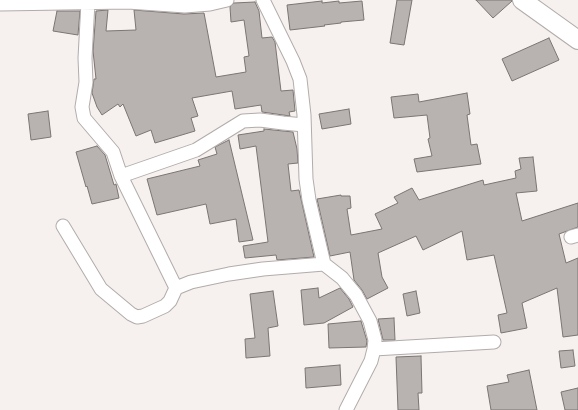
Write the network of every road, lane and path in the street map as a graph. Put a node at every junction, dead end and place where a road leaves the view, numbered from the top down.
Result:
1 (227, 0) edge
2 (263, 0) edge
3 (522, 0) edge
4 (88, 2) junction
5 (0, 4) edge
6 (578, 40) edge
7 (304, 125) junction
8 (121, 176) junction
9 (63, 226) dead end
10 (324, 264) junction
11 (176, 288) junction
12 (494, 342) dead end
13 (374, 350) junction
14 (346, 410) edge

1 - 4 street
2 - 7 street
3 - 6 street
4 - 5 street
4 - 8 street
7 - 8 street
7 - 10 street
8 - 11 street
9 - 11 street
10 - 11 street
10 - 13 street
12 - 13 street
13 - 14 street

